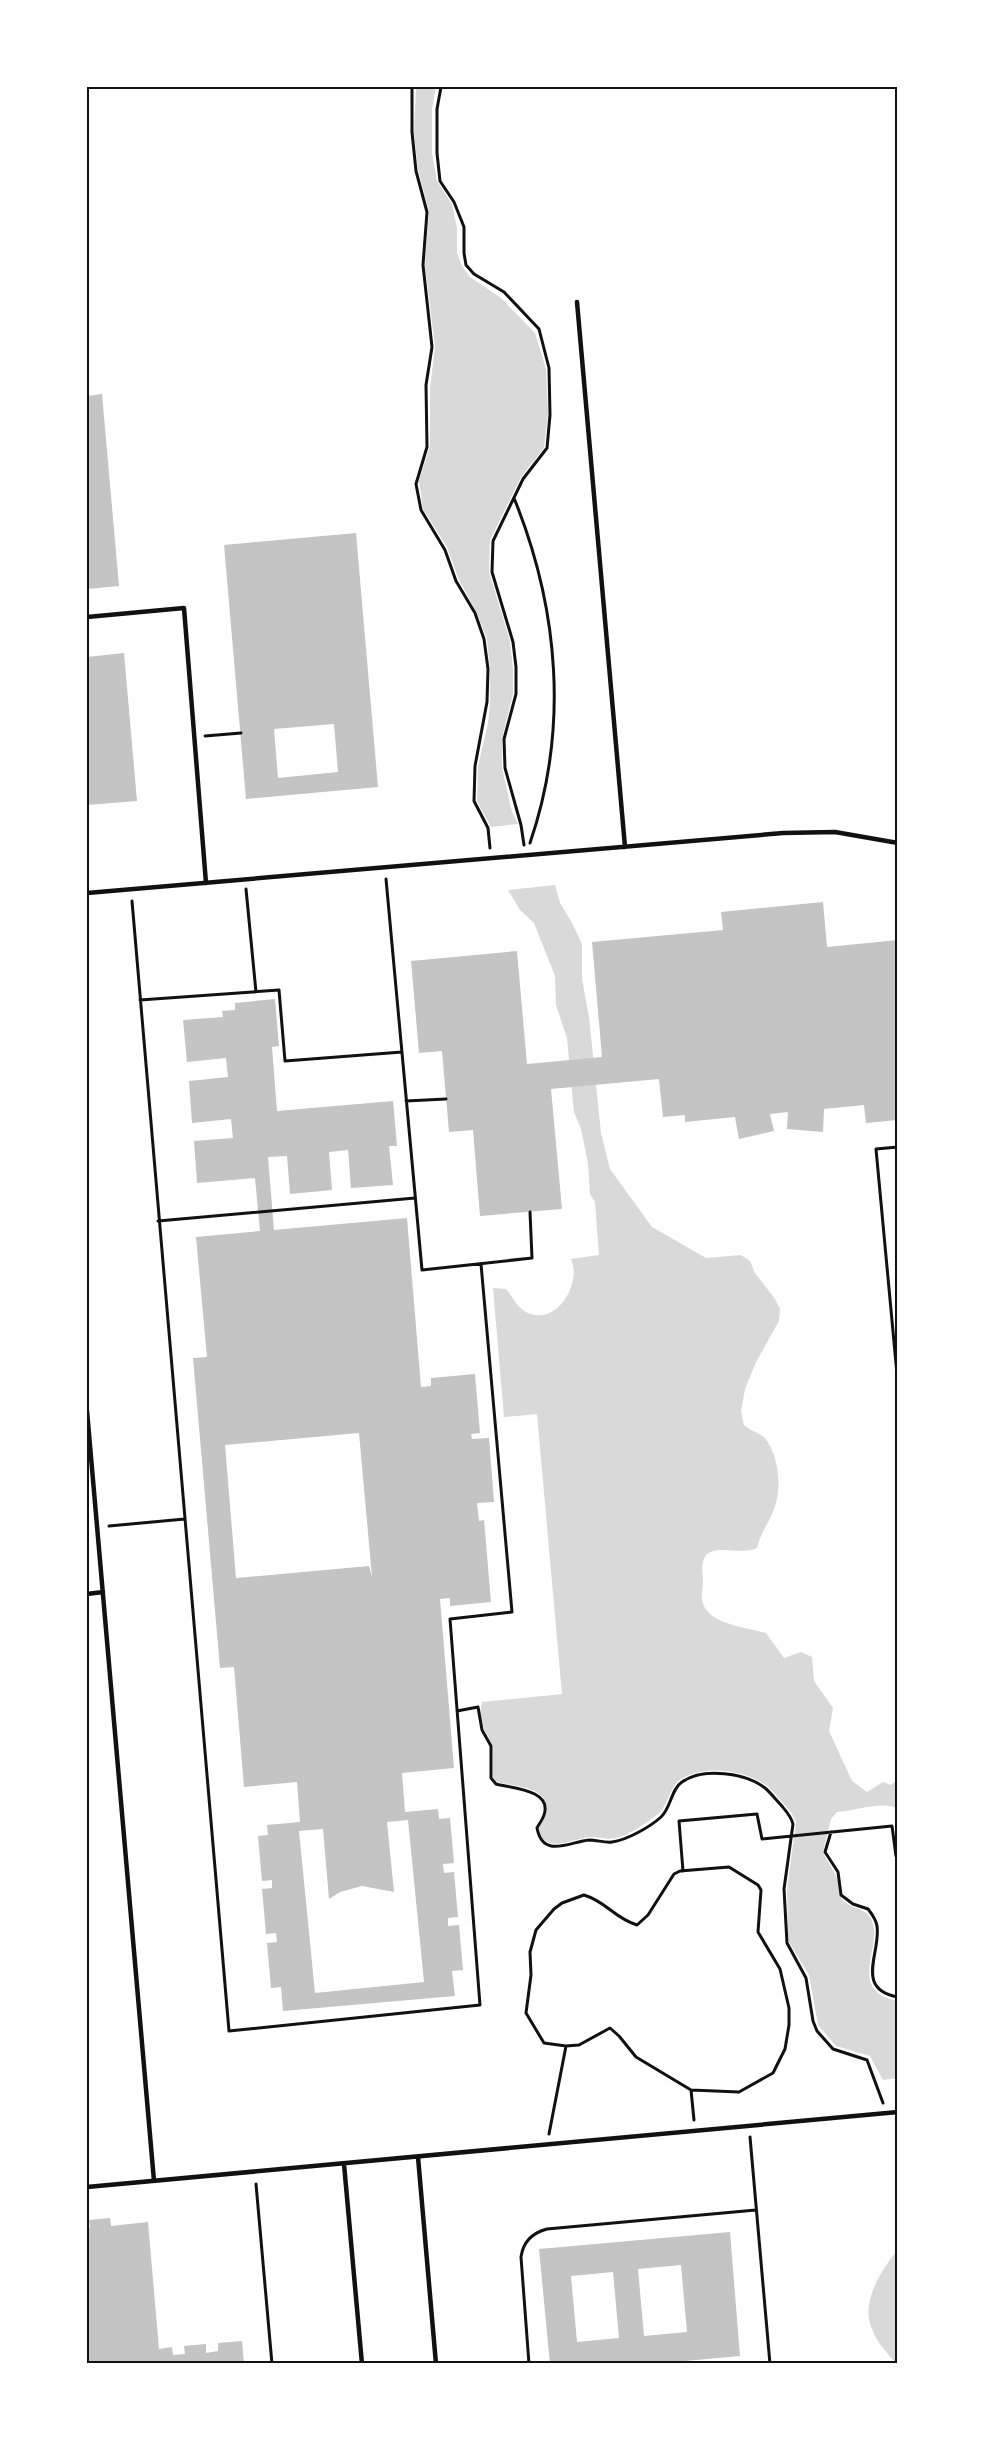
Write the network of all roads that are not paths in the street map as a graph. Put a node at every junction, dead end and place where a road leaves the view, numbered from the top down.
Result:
1 (577, 302) dead end
2 (87, 617) edge
3 (898, 843) edge
4 (625, 847) junction
5 (206, 884) junction
6 (87, 893) edge
7 (87, 1411) edge
8 (103, 1592) junction
9 (87, 1594) edge
10 (898, 2112) edge
11 (418, 2157) junction
12 (344, 2164) junction
13 (154, 2181) junction
14 (87, 2187) edge
15 (362, 2364) edge
16 (436, 2364) edge

1 - 4 lane
2 - 5 lane
3 - 4 lane
4 - 5 lane
5 - 6 lane
7 - 8 lane
8 - 9 lane
8 - 13 lane
10 - 11 lane
11 - 12 lane
11 - 16 lane
12 - 13 lane
12 - 15 lane
13 - 14 lane

